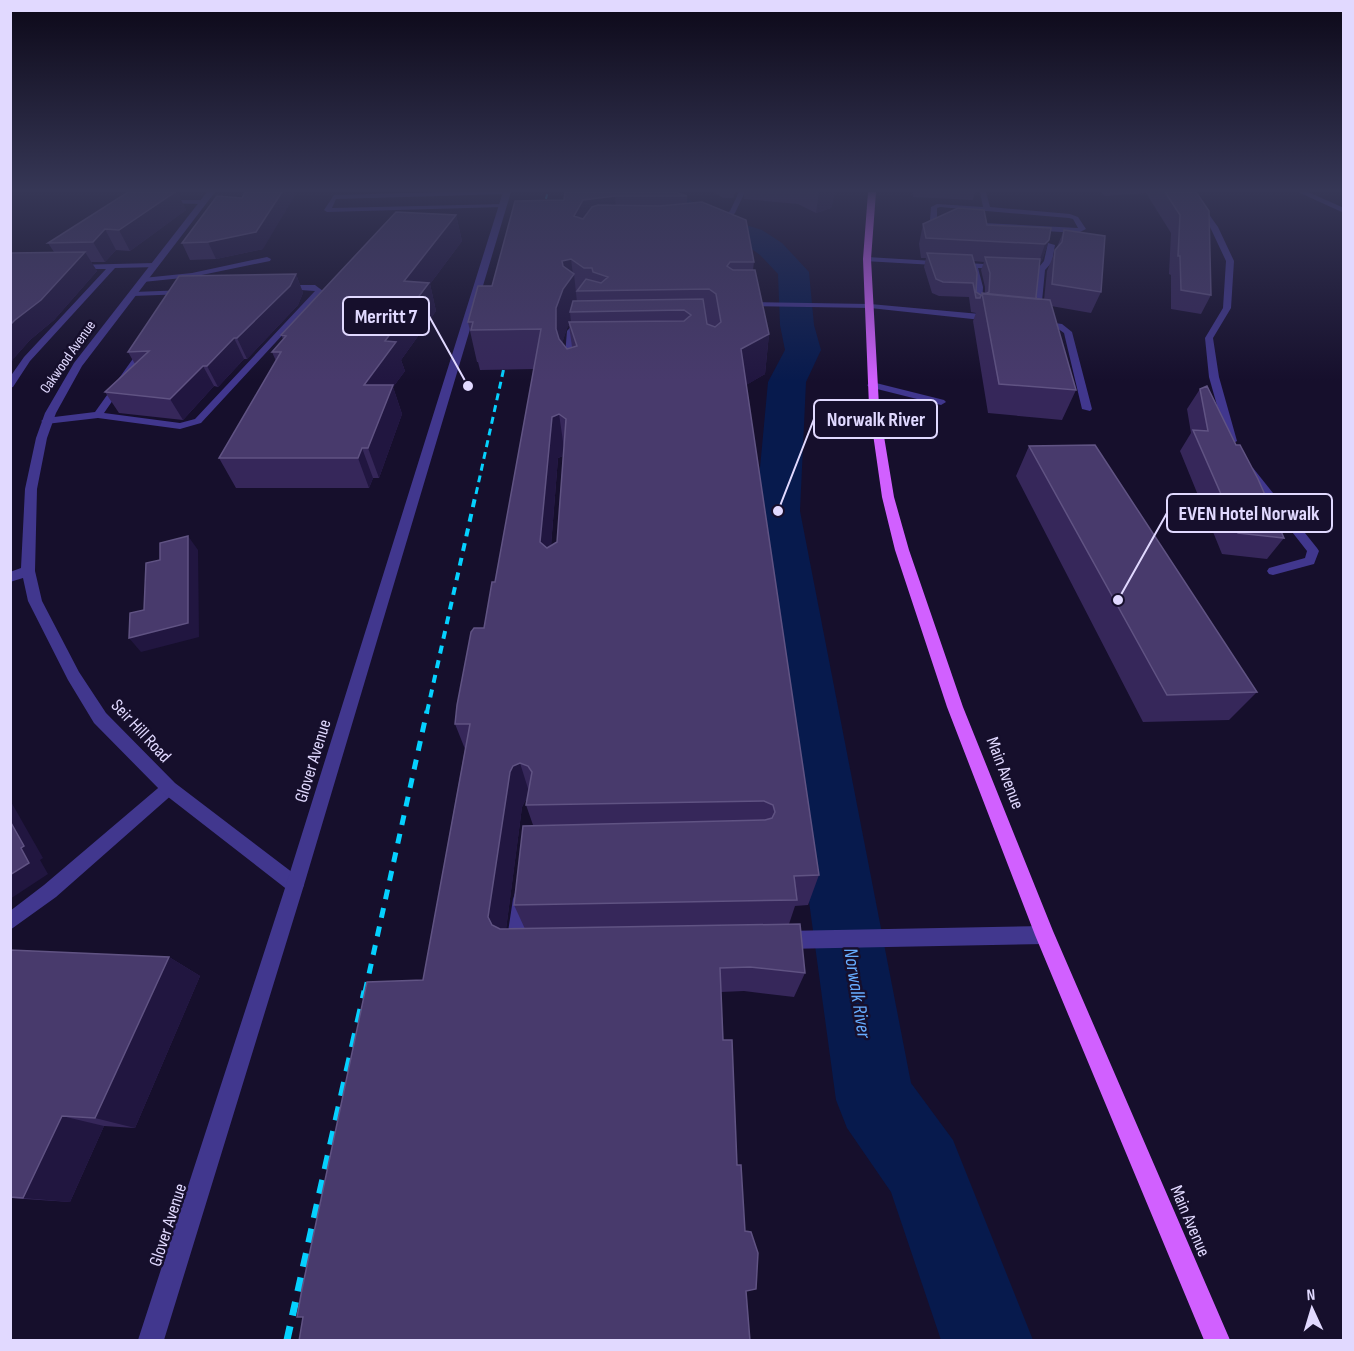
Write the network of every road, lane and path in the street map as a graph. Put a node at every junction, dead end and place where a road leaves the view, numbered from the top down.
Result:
1 (163, 255) edge
2 (487, 255) edge
3 (867, 255) edge
4 (1049, 255) edge
5 (1227, 255) edge
6 (267, 259) dead end
7 (867, 259) junction
8 (155, 265) junction
9 (973, 265) junction
10 (113, 266) junction
11 (68, 267) edge
12 (1041, 269) junction
13 (143, 280) junction
14 (276, 287) edge
15 (199, 291) edge
16 (178, 292) junction
17 (133, 294) junction
18 (173, 302) edge
19 (731, 304) edge
20 (870, 306) junction
21 (978, 306) edge
22 (586, 312) edge
23 (1037, 312) edge
24 (1000, 319) edge
25 (1035, 323) edge
26 (571, 335) junction
27 (582, 335) edge
28 (152, 339) edge
29 (568, 357) junction
30 (579, 357) edge
31 (570, 376) edge
32 (10, 385) edge
33 (872, 385) junction
34 (941, 402) dead end
35 (1087, 409) dead end
36 (98, 415) junction
37 (46, 421) junction
38 (1234, 448) edge
39 (1245, 465) edge
40 (28, 571) junction
41 (1274, 571) dead end
42 (10, 577) edge
43 (169, 788) junction
44 (523, 881) edge
45 (295, 885) junction
46 (10, 922) edge
47 (1045, 935) junction
48 (765, 940) edge
49 (527, 945) edge
50 (152, 1341) edge
51 (1217, 1341) edge

1 - 8 street, Oakwood Avenue
2 - 45 street, Glover Avenue
3 - 7 main road, Main Avenue
4 - 12 lane
5 - 38 lane
6 - 13 lane
7 - 9 lane
7 - 20 main road, Main Avenue
8 - 10 lane
8 - 13 street, Oakwood Avenue
9 - 12 lane
9 - 21 lane
10 - 11 lane
10 - 32 lane
12 - 23 lane
13 - 17 street, Oakwood Avenue
14 - 36 lane
15 - 16 lane
16 - 17 lane
16 - 18 lane
17 - 37 street, Oakwood Avenue
19 - 20 lane
20 - 24 lane
20 - 33 main road, Main Avenue
22 - 26 lane
25 - 35 lane
26 - 27 lane
26 - 29 lane
28 - 36 lane
29 - 30 lane
29 - 31 lane
33 - 34 lane
33 - 47 main road, Main Avenue
36 - 37 lane
37 - 40 street, Oakwood Avenue
39 - 41 lane
40 - 42 street
40 - 43 street, Seir Hill Road
43 - 45 street, Seir Hill Road
43 - 46 lane
44 - 49 lane
45 - 50 street, Glover Avenue
47 - 48 lane
47 - 51 main road, Main Avenue

